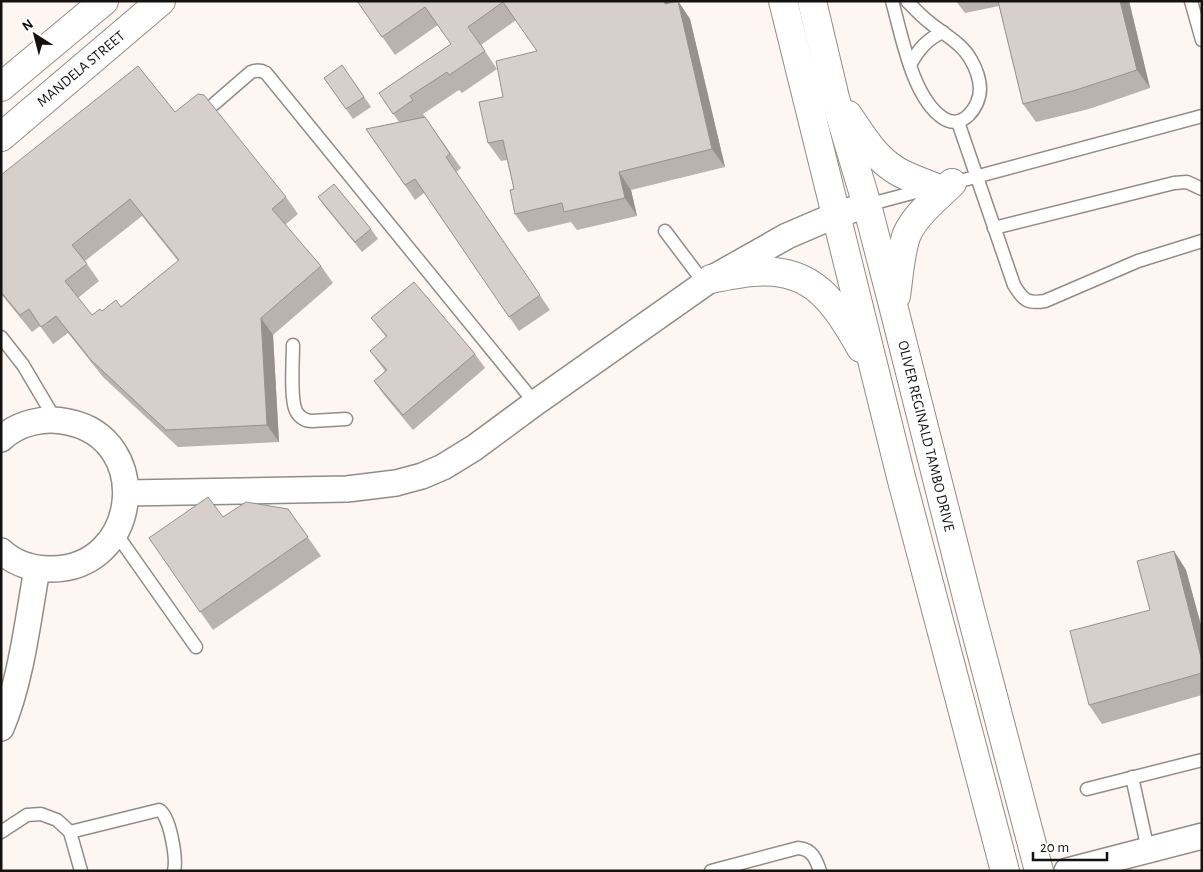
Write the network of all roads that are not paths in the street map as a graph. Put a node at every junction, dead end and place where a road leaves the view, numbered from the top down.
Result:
1 (104, 1) edge
2 (161, 1) edge
3 (783, 1) edge
4 (812, 1) edge
5 (892, 1) edge
6 (907, 1) edge
7 (1191, 1) edge
8 (943, 32) junction
9 (1202, 40) edge
10 (910, 64) junction
11 (1, 87) edge
12 (835, 98) junction
13 (214, 104) edge
14 (1202, 116) edge
15 (958, 122) junction
16 (1, 136) edge
17 (954, 182) junction
18 (1202, 188) edge
19 (867, 205) junction
20 (836, 216) junction
21 (994, 228) junction
22 (665, 231) dead end
23 (1202, 241) edge
24 (708, 281) junction
25 (894, 309) junction
26 (1, 337) edge
27 (293, 345) dead end
28 (877, 376) junction
29 (535, 403) junction
30 (55, 419) junction
31 (346, 419) dead end
32 (3, 433) edge
33 (127, 493) junction
34 (116, 532) junction
35 (1, 551) edge
36 (37, 569) junction
37 (196, 647) dead end
38 (1, 728) edge
39 (1202, 760) edge
40 (1132, 777) junction
41 (1087, 789) dead end
42 (1, 832) edge
43 (70, 832) junction
44 (1202, 836) edge
45 (1148, 850) junction
46 (81, 871) edge
47 (174, 871) edge
48 (711, 871) edge
49 (820, 871) edge
50 (1005, 871) edge
51 (1038, 871) edge
52 (1067, 871) edge

1 - 11 main road
2 - 16 main road, MANDELA STREET
3 - 20 main road
4 - 12 main road, OLIVER REGINALD TAMBO DRIVE
5 - 10 lane
6 - 8 lane
7 - 9 lane
8 - 10 lane
8 - 15 lane
10 - 15 lane
12 - 17 main road
12 - 19 main road, OLIVER REGINALD TAMBO DRIVE
13 - 29 lane
14 - 17 lane
15 - 17 lane
17 - 19 lane
17 - 21 lane
17 - 25 main road
18 - 21 lane
19 - 20 street
19 - 25 main road, OLIVER REGINALD TAMBO DRIVE
20 - 24 street
20 - 28 main road
21 - 23 lane
22 - 24 lane
24 - 28 main road
24 - 29 street
25 - 51 main road, OLIVER REGINALD TAMBO DRIVE
26 - 30 lane
27 - 31 lane
28 - 50 main road
29 - 33 street
30 - 32 street
30 - 33 street
33 - 34 street
34 - 36 street
34 - 37 lane
35 - 36 street
36 - 38 street
39 - 40 lane
40 - 41 lane
40 - 45 lane
42 - 43 lane
43 - 46 lane
43 - 47 lane
44 - 45 street
45 - 52 street
48 - 49 lane

